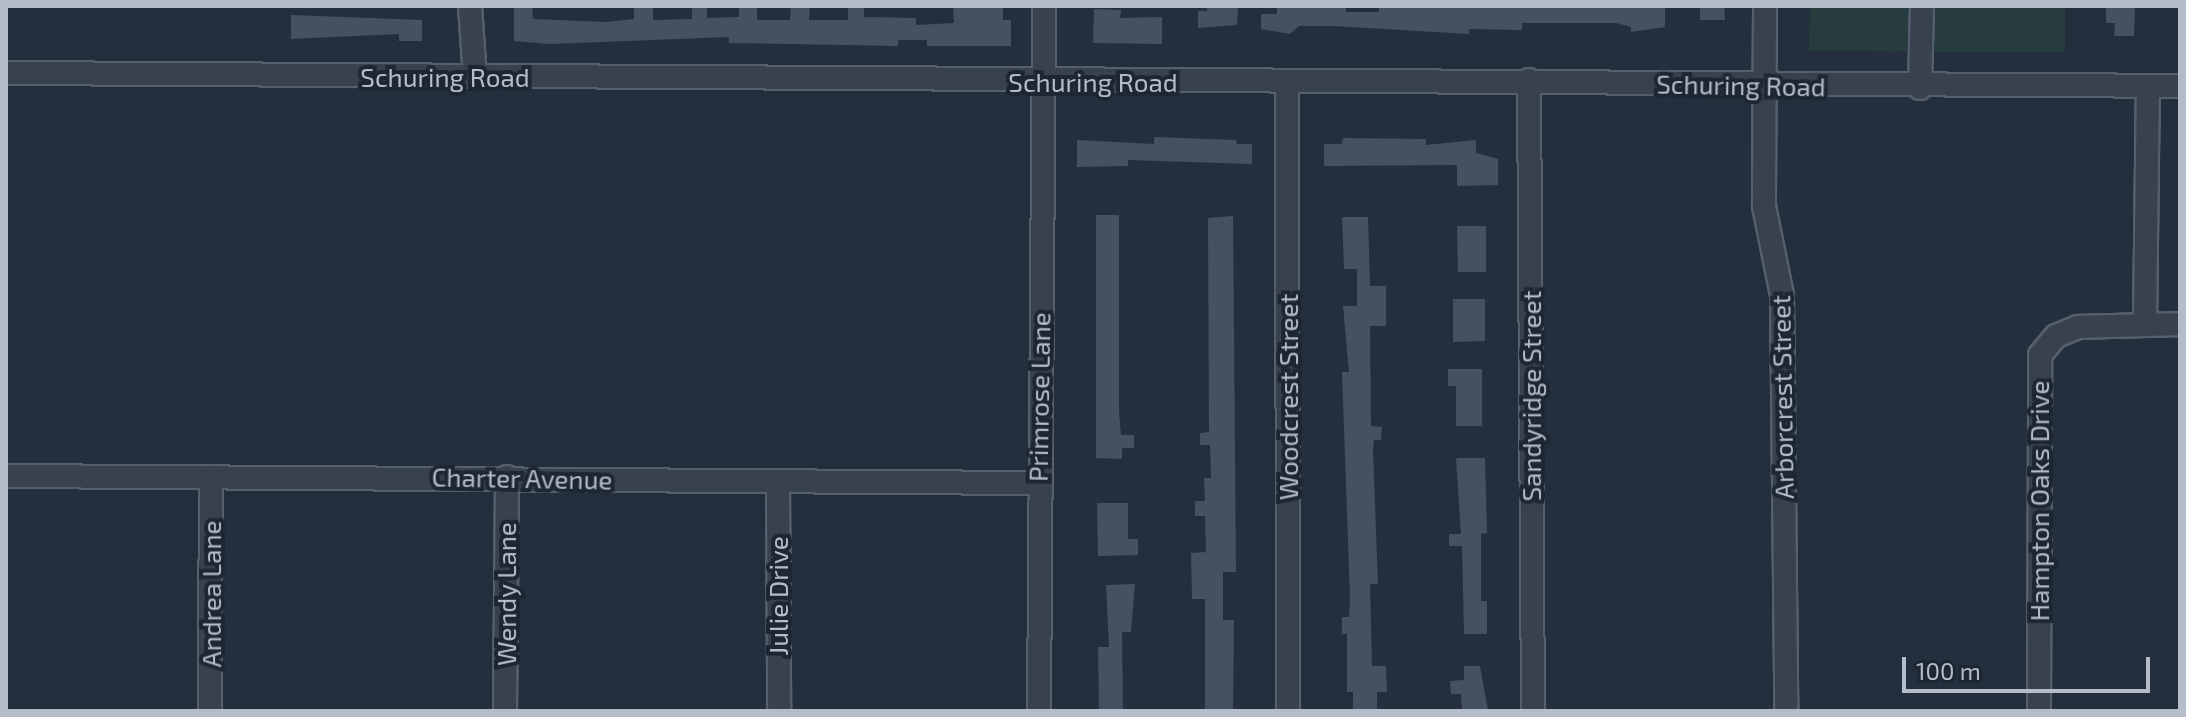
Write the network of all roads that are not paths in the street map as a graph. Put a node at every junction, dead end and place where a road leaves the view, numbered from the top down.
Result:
1 (470, 6) edge
2 (1044, 6) edge
3 (1765, 6) edge
4 (1922, 6) edge
5 (6, 73) edge
6 (475, 77) junction
7 (1529, 80) junction
8 (1042, 82) junction
9 (1287, 83) junction
10 (1763, 85) junction
11 (2180, 86) edge
12 (2148, 87) junction
13 (1920, 88) junction
14 (2145, 324) junction
15 (2180, 324) edge
16 (6, 476) edge
17 (507, 477) junction
18 (211, 478) junction
19 (778, 482) junction
20 (1038, 483) junction
21 (210, 711) edge
22 (505, 711) edge
23 (779, 711) edge
24 (1039, 711) edge
25 (1288, 711) edge
26 (1533, 711) edge
27 (1786, 711) edge
28 (2039, 711) edge

1 - 6 street
2 - 8 street, Primrose Lane
3 - 10 street, Arborcrest Street
4 - 13 street
5 - 6 street, Schuring Road
6 - 8 street, Schuring Road
7 - 9 street, Schuring Road
7 - 10 street, Schuring Road
7 - 26 street, Sandyridge Street
8 - 9 street, Schuring Road
8 - 20 street, Primrose Lane
9 - 25 street, Woodcrest Street
10 - 13 street, Schuring Road
10 - 27 street, Arborcrest Street
11 - 12 street, Schuring Road
12 - 13 street, Schuring Road
12 - 14 street
14 - 15 street
14 - 28 street, Hampton Oaks Drive
16 - 18 street, Charter Avenue
17 - 18 street, Charter Avenue
17 - 19 street, Charter Avenue
17 - 22 street, Wendy Lane
18 - 21 street, Andrea Lane
19 - 20 street, Charter Avenue
19 - 23 street, Julie Drive
20 - 24 street, Primrose Lane

